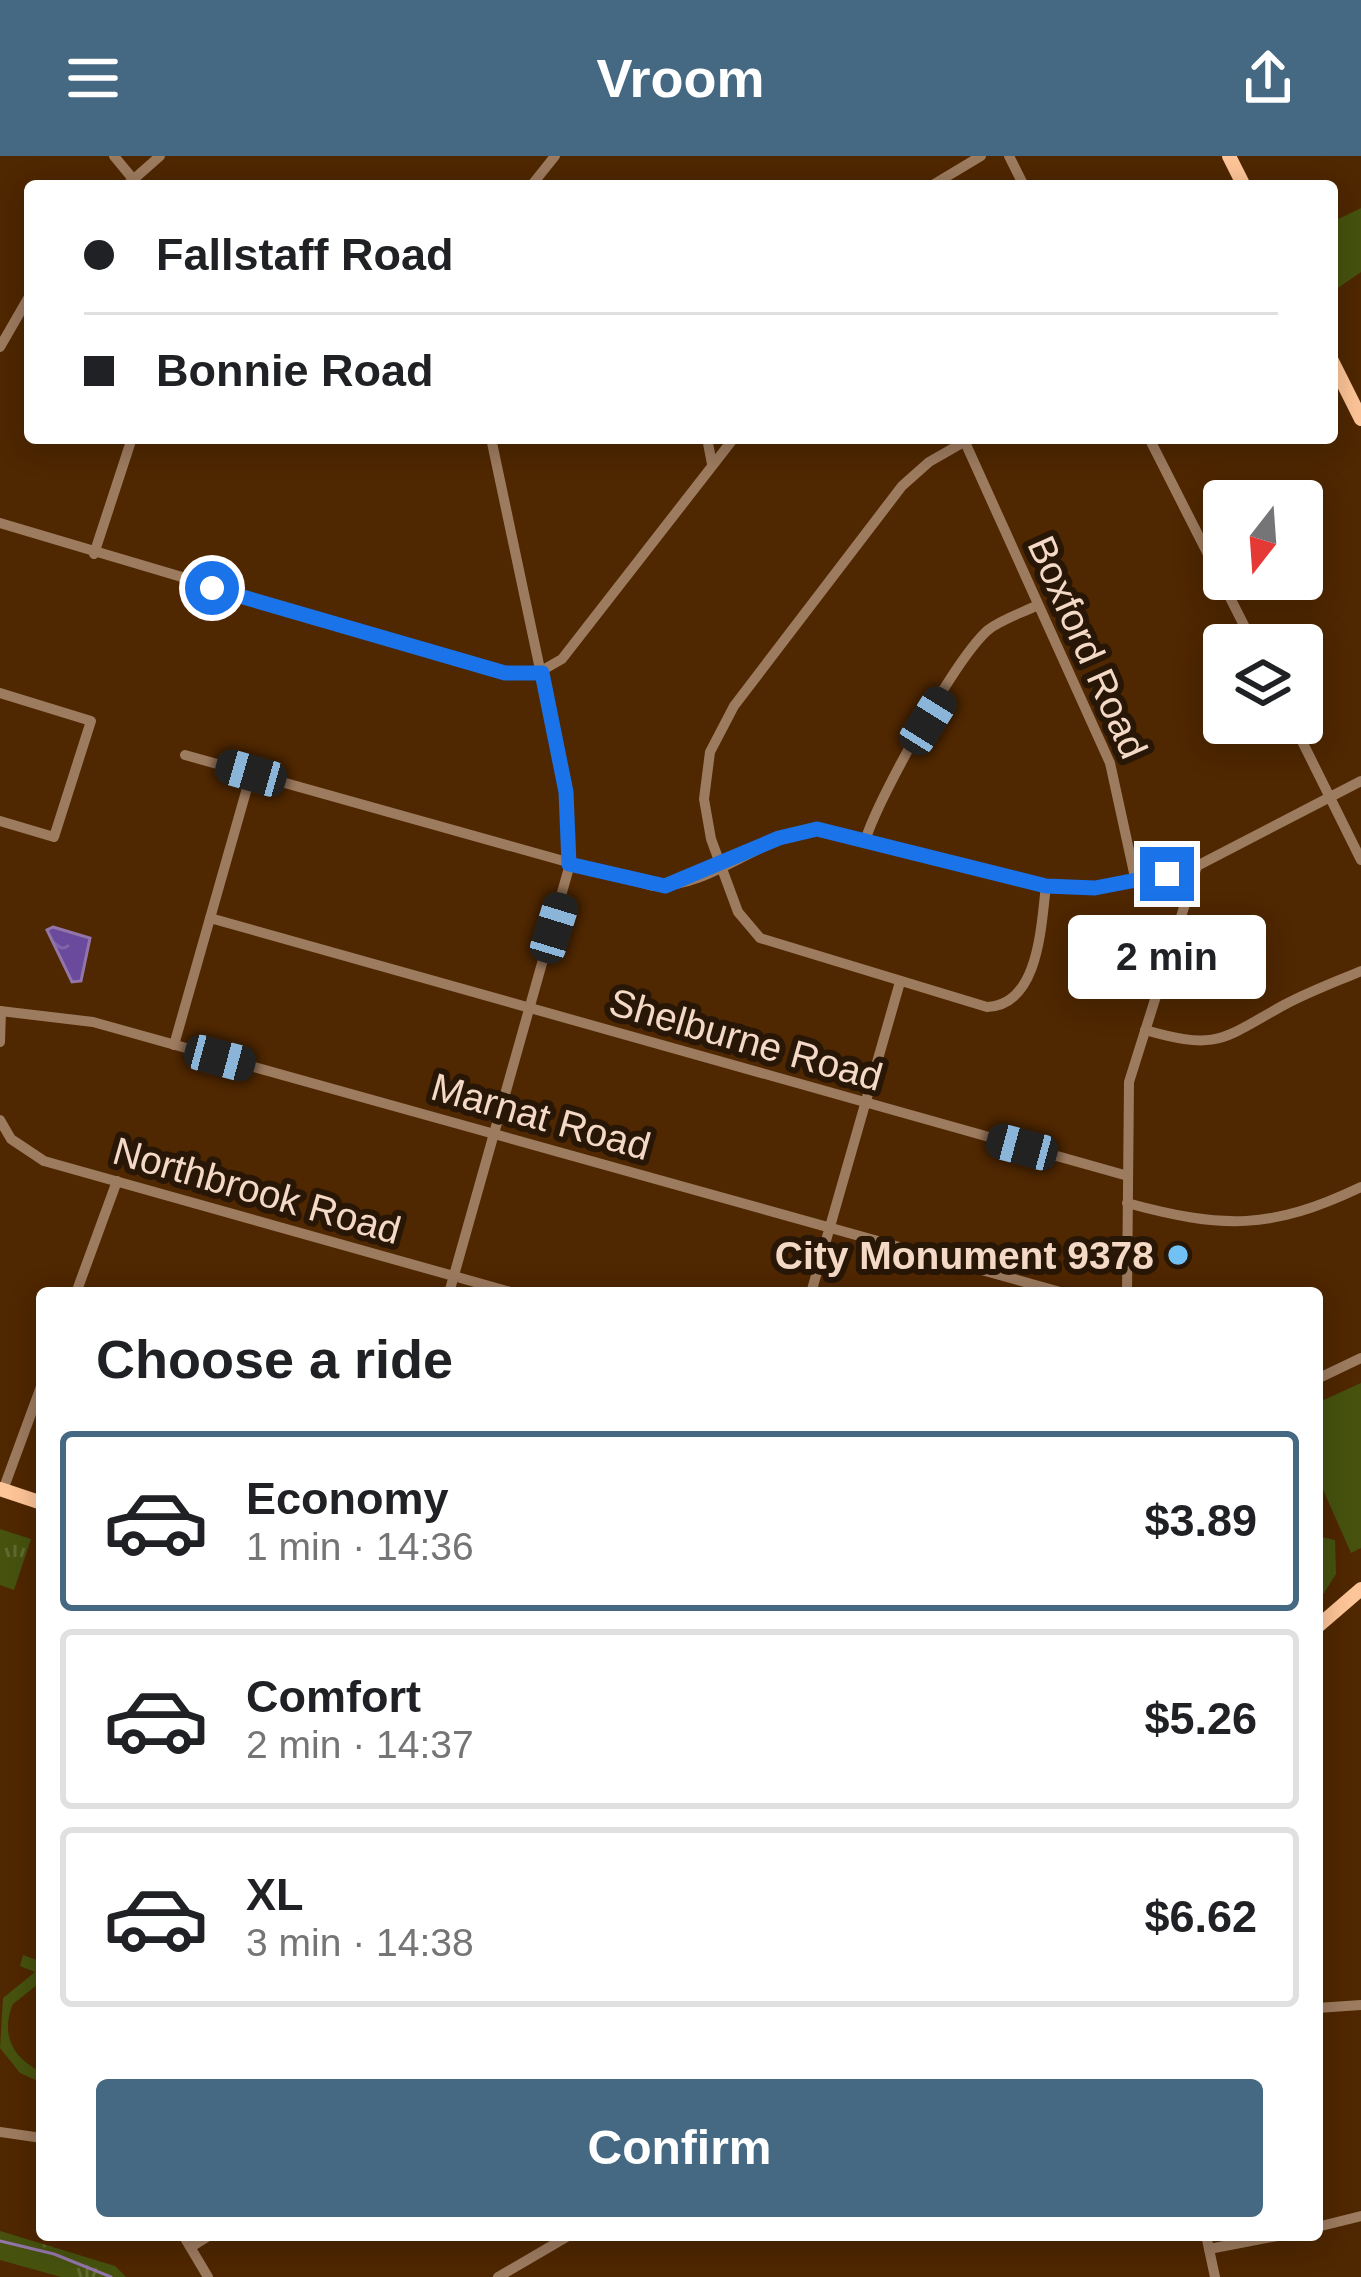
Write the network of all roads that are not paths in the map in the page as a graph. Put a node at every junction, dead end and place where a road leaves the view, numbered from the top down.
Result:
1 (160, 156) edge
2 (555, 156) edge
3 (981, 156) edge
4 (132, 180) edge
5 (536, 180) edge
6 (941, 180) edge
7 (24, 305) edge
8 (0, 346) edge
9 (1338, 373) edge
10 (1361, 419) edge
11 (130, 444) edge
12 (492, 444) edge
13 (708, 444) edge
14 (729, 444) edge
15 (958, 444) edge
16 (966, 444) edge
17 (1152, 444) edge
18 (711, 467) junction
19 (0, 523) edge
20 (94, 554) junction
21 (1038, 605) junction
22 (1243, 624) edge
23 (542, 673) junction
24 (0, 693) edge
25 (1304, 744) edge
26 (185, 755) dead end
27 (251, 773) junction
28 (1361, 781) edge
29 (1331, 797) junction
30 (0, 821) edge
31 (866, 838) junction
32 (1361, 860) edge
33 (569, 864) junction
34 (1197, 866) junction
35 (720, 867) junction
36 (1136, 882) junction
37 (1046, 886) junction
38 (210, 918) junction
39 (1361, 971) edge
40 (900, 982) junction
41 (530, 1009) junction
42 (1, 1011) edge
43 (1144, 1030) junction
44 (0, 1042) edge
45 (174, 1045) junction
46 (865, 1103) junction
47 (0, 1120) edge
48 (494, 1133) junction
49 (1128, 1176) junction
50 (117, 1181) junction
51 (1361, 1187) edge
52 (1127, 1203) junction
53 (830, 1227) junction
54 (453, 1276) junction
55 (78, 1287) edge
56 (450, 1287) edge
57 (492, 1287) edge
58 (813, 1287) edge
59 (1043, 1287) edge
60 (1127, 1287) edge
61 (1361, 1358) edge
62 (1323, 1376) edge
63 (36, 1400) edge
64 (2, 1489) edge
65 (36, 1501) edge
66 (1361, 1588) edge
67 (1323, 1622) edge
68 (1361, 2005) edge
69 (1323, 2008) edge
70 (0, 2132) edge
71 (36, 2137) edge
72 (1361, 2216) edge
73 (1323, 2226) edge
74 (187, 2241) edge
75 (201, 2241) edge
76 (560, 2241) edge
77 (1208, 2241) edge
78 (1251, 2241) edge
79 (191, 2248) junction
80 (1209, 2249) junction
81 (208, 2277) edge
82 (498, 2277) edge
83 (1215, 2277) edge

1 - 4 street
2 - 5 street
3 - 6 street
7 - 8 street
9 - 10 main road
11 - 20 street
12 - 23 street
13 - 18 street
14 - 18 street
15 - 35 street
16 - 21 street, Boxford Road
17 - 22 street
18 - 23 street
19 - 20 street
20 - 23 street
21 - 31 street
21 - 36 street, Boxford Road
23 - 33 street
24 - 30 street
25 - 29 street
26 - 27 street
27 - 33 street
27 - 38 street
28 - 29 street
29 - 32 street
29 - 34 street
31 - 35 street
31 - 37 street
33 - 35 street
33 - 41 street
34 - 36 street
34 - 43 street
35 - 40 street
36 - 37 street
37 - 40 street
38 - 41 street, Shelburne Road
38 - 45 street
39 - 43 street
40 - 46 street
41 - 46 street, Shelburne Road
41 - 48 street
42 - 44 street
42 - 45 street, Marnat Road
43 - 49 street
45 - 48 street, Marnat Road
46 - 49 street, Shelburne Road
46 - 53 street
47 - 50 street, Northbrook Road
48 - 53 street, Marnat Road
48 - 54 street
49 - 52 street
50 - 54 street, Northbrook Road
50 - 55 street
51 - 52 street
52 - 60 street
53 - 58 street
53 - 59 street, Marnat Road
54 - 56 street
54 - 57 street, Northbrook Road
61 - 62 street
63 - 64 street
64 - 65 main road
66 - 67 main road
68 - 69 street
70 - 71 street
72 - 73 street
74 - 79 street
75 - 79 street
76 - 82 street
77 - 80 street
78 - 80 street
79 - 81 street
80 - 83 street

